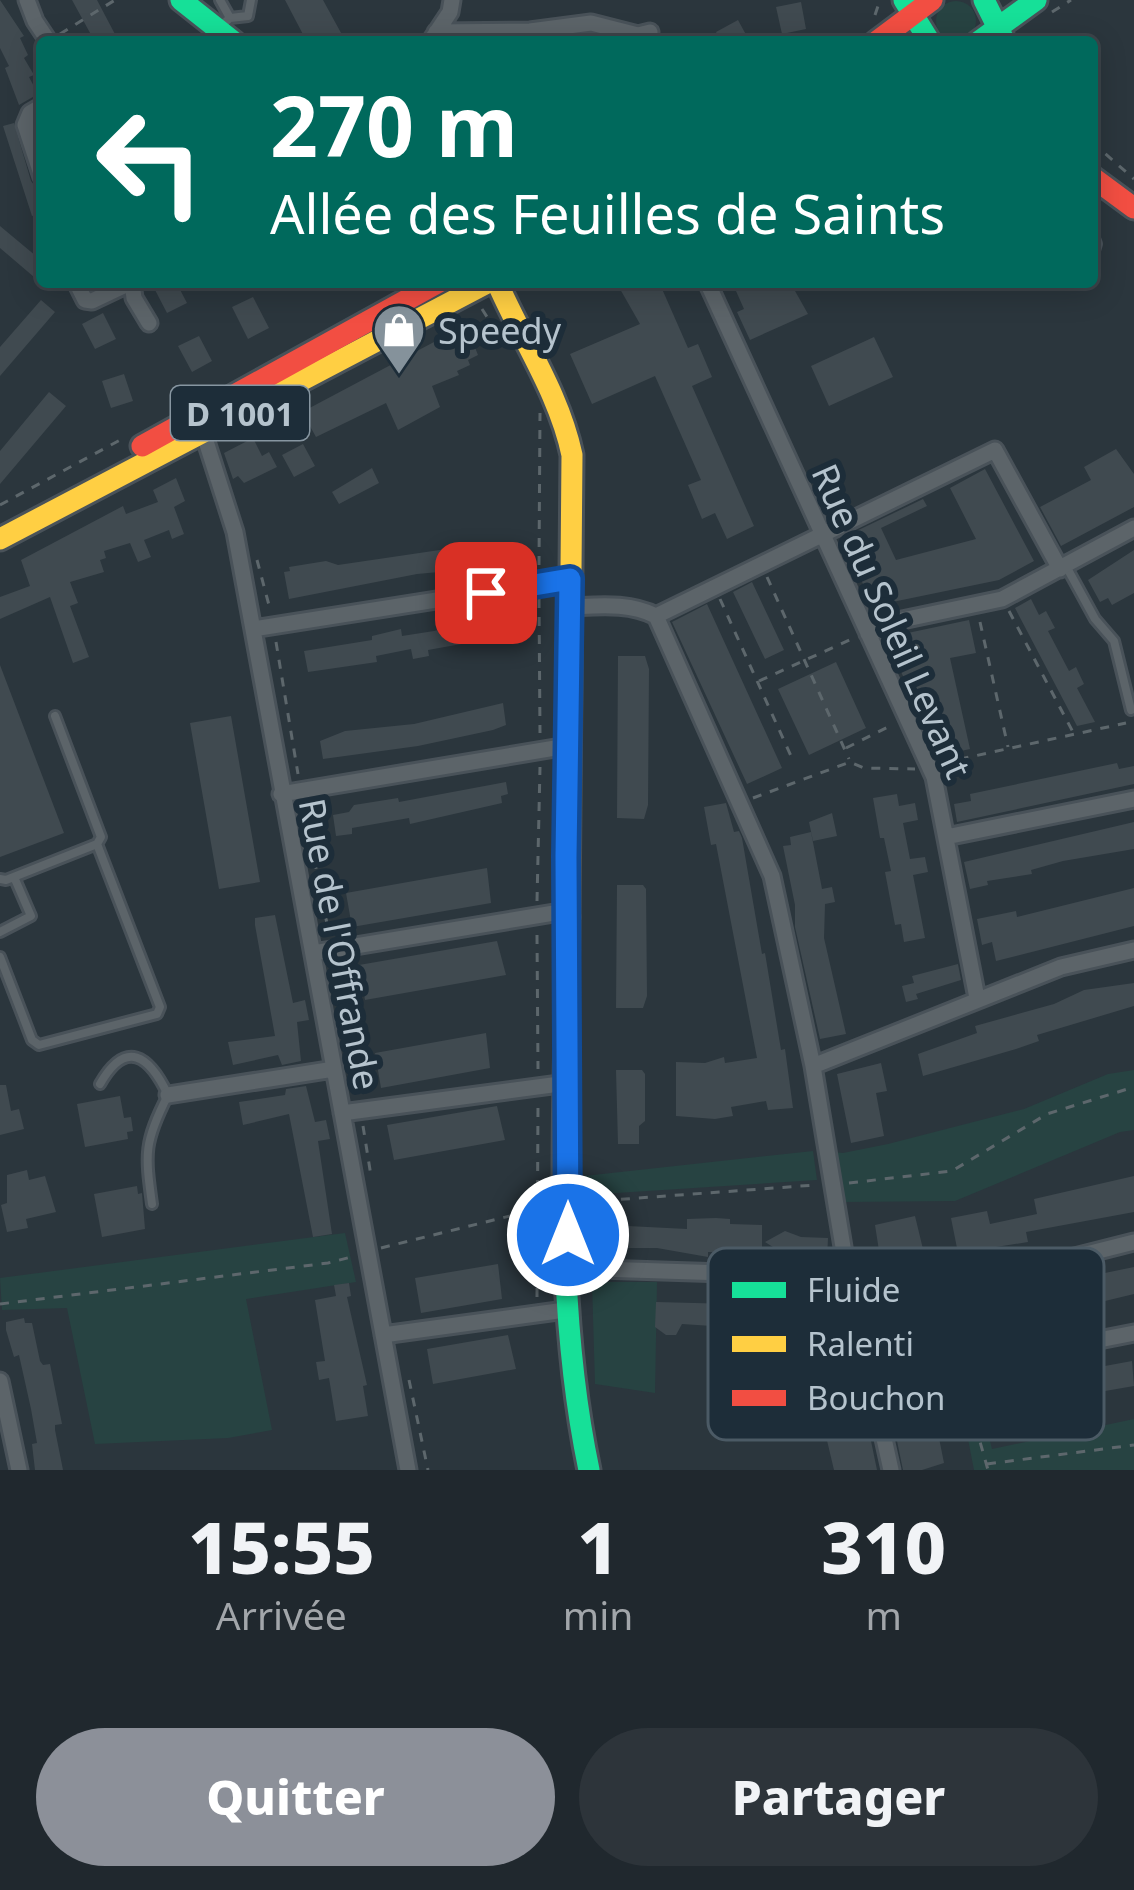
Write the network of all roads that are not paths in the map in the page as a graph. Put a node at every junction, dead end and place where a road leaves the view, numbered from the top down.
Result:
1 (27, 0) edge
2 (181, 0) edge
3 (220, 0) edge
4 (251, 0) edge
5 (452, 0) edge
6 (932, 0) edge
7 (984, 0) edge
8 (1036, 0) edge
9 (907, 7) edge
10 (227, 30) edge
11 (650, 32) dead end
12 (1001, 35) edge
13 (44, 36) edge
14 (434, 36) edge
15 (534, 36) edge
16 (881, 36) edge
17 (926, 36) edge
18 (36, 109) edge
19 (36, 159) edge
20 (1098, 176) edge
21 (1129, 195) edge
22 (79, 288) edge
23 (119, 288) edge
24 (133, 288) edge
25 (428, 288) edge
26 (485, 288) edge
27 (710, 288) edge
28 (149, 322) dead end
29 (203, 432) junction
30 (0, 524) edge
31 (1134, 528) edge
32 (822, 534) junction
33 (0, 539) edge
34 (1063, 567) junction
35 (570, 579) junction
36 (568, 607) junction
37 (656, 616) junction
38 (253, 629) junction
39 (868, 633) junction
40 (1131, 710) edge
41 (55, 716) dead end
42 (567, 746) junction
43 (281, 794) junction
44 (1134, 799) edge
45 (946, 837) junction
46 (98, 844) junction
47 (14, 877) junction
48 (0, 879) edge
49 (566, 911) junction
50 (0, 932) edge
51 (1134, 950) edge
52 (313, 953) junction
53 (0, 958) edge
54 (977, 998) junction
55 (813, 1066) junction
56 (334, 1070) junction
57 (567, 1083) junction
58 (100, 1084) dead end
59 (168, 1095) junction
60 (351, 1112) junction
61 (152, 1204) dead end
62 (1134, 1242) edge
63 (844, 1248) edge
64 (1104, 1249) edge
65 (568, 1268) junction
66 (708, 1272) edge
67 (565, 1310) junction
68 (1134, 1334) edge
69 (383, 1335) junction
70 (1104, 1340) edge
71 (0, 1382) edge
72 (885, 1440) edge
73 (19, 1470) edge
74 (408, 1470) edge
75 (589, 1470) edge
76 (891, 1470) edge

1 - 13 street
2 - 10 street
3 - 10 lane
4 - 10 lane
5 - 14 street
6 - 9 street
7 - 12 street
8 - 12 street
9 - 16 street
9 - 17 street
11 - 15 street
18 - 19 street
20 - 21 street
22 - 23 street
24 - 28 street
25 - 30 street, D 1001
26 - 29 street, D 1001
26 - 35 street
27 - 32 street, Rue du Soleil Levant
29 - 33 street, D 1001
29 - 38 street, Rue de l'Offrande
31 - 34 street
32 - 34 street
32 - 37 street
32 - 39 street, Rue du Soleil Levant
34 - 39 street
34 - 40 lane
35 - 36 street
35 - 38 street
36 - 37 street
36 - 42 street
37 - 55 street
38 - 43 street, Rue de l'Offrande
39 - 45 street, Rue du Soleil Levant
41 - 46 lane
42 - 43 street
42 - 49 street
43 - 52 street, Rue de l'Offrande
44 - 45 street
45 - 54 street, Rue du Soleil Levant
46 - 47 lane
46 - 53 lane
47 - 48 lane
47 - 50 lane
49 - 52 street
49 - 57 street
51 - 54 street
52 - 56 street, Rue de l'Offrande
54 - 55 street
55 - 63 street
56 - 59 street
56 - 60 street, Rue de l'Offrande
57 - 60 street
57 - 65 street
58 - 59 lane
59 - 61 lane
60 - 69 street, Rue de l'Offrande
62 - 64 street
65 - 66 street
65 - 67 street
67 - 69 street
67 - 75 street
68 - 70 street
69 - 74 street, Rue de l'Offrande
71 - 73 street
72 - 76 street

